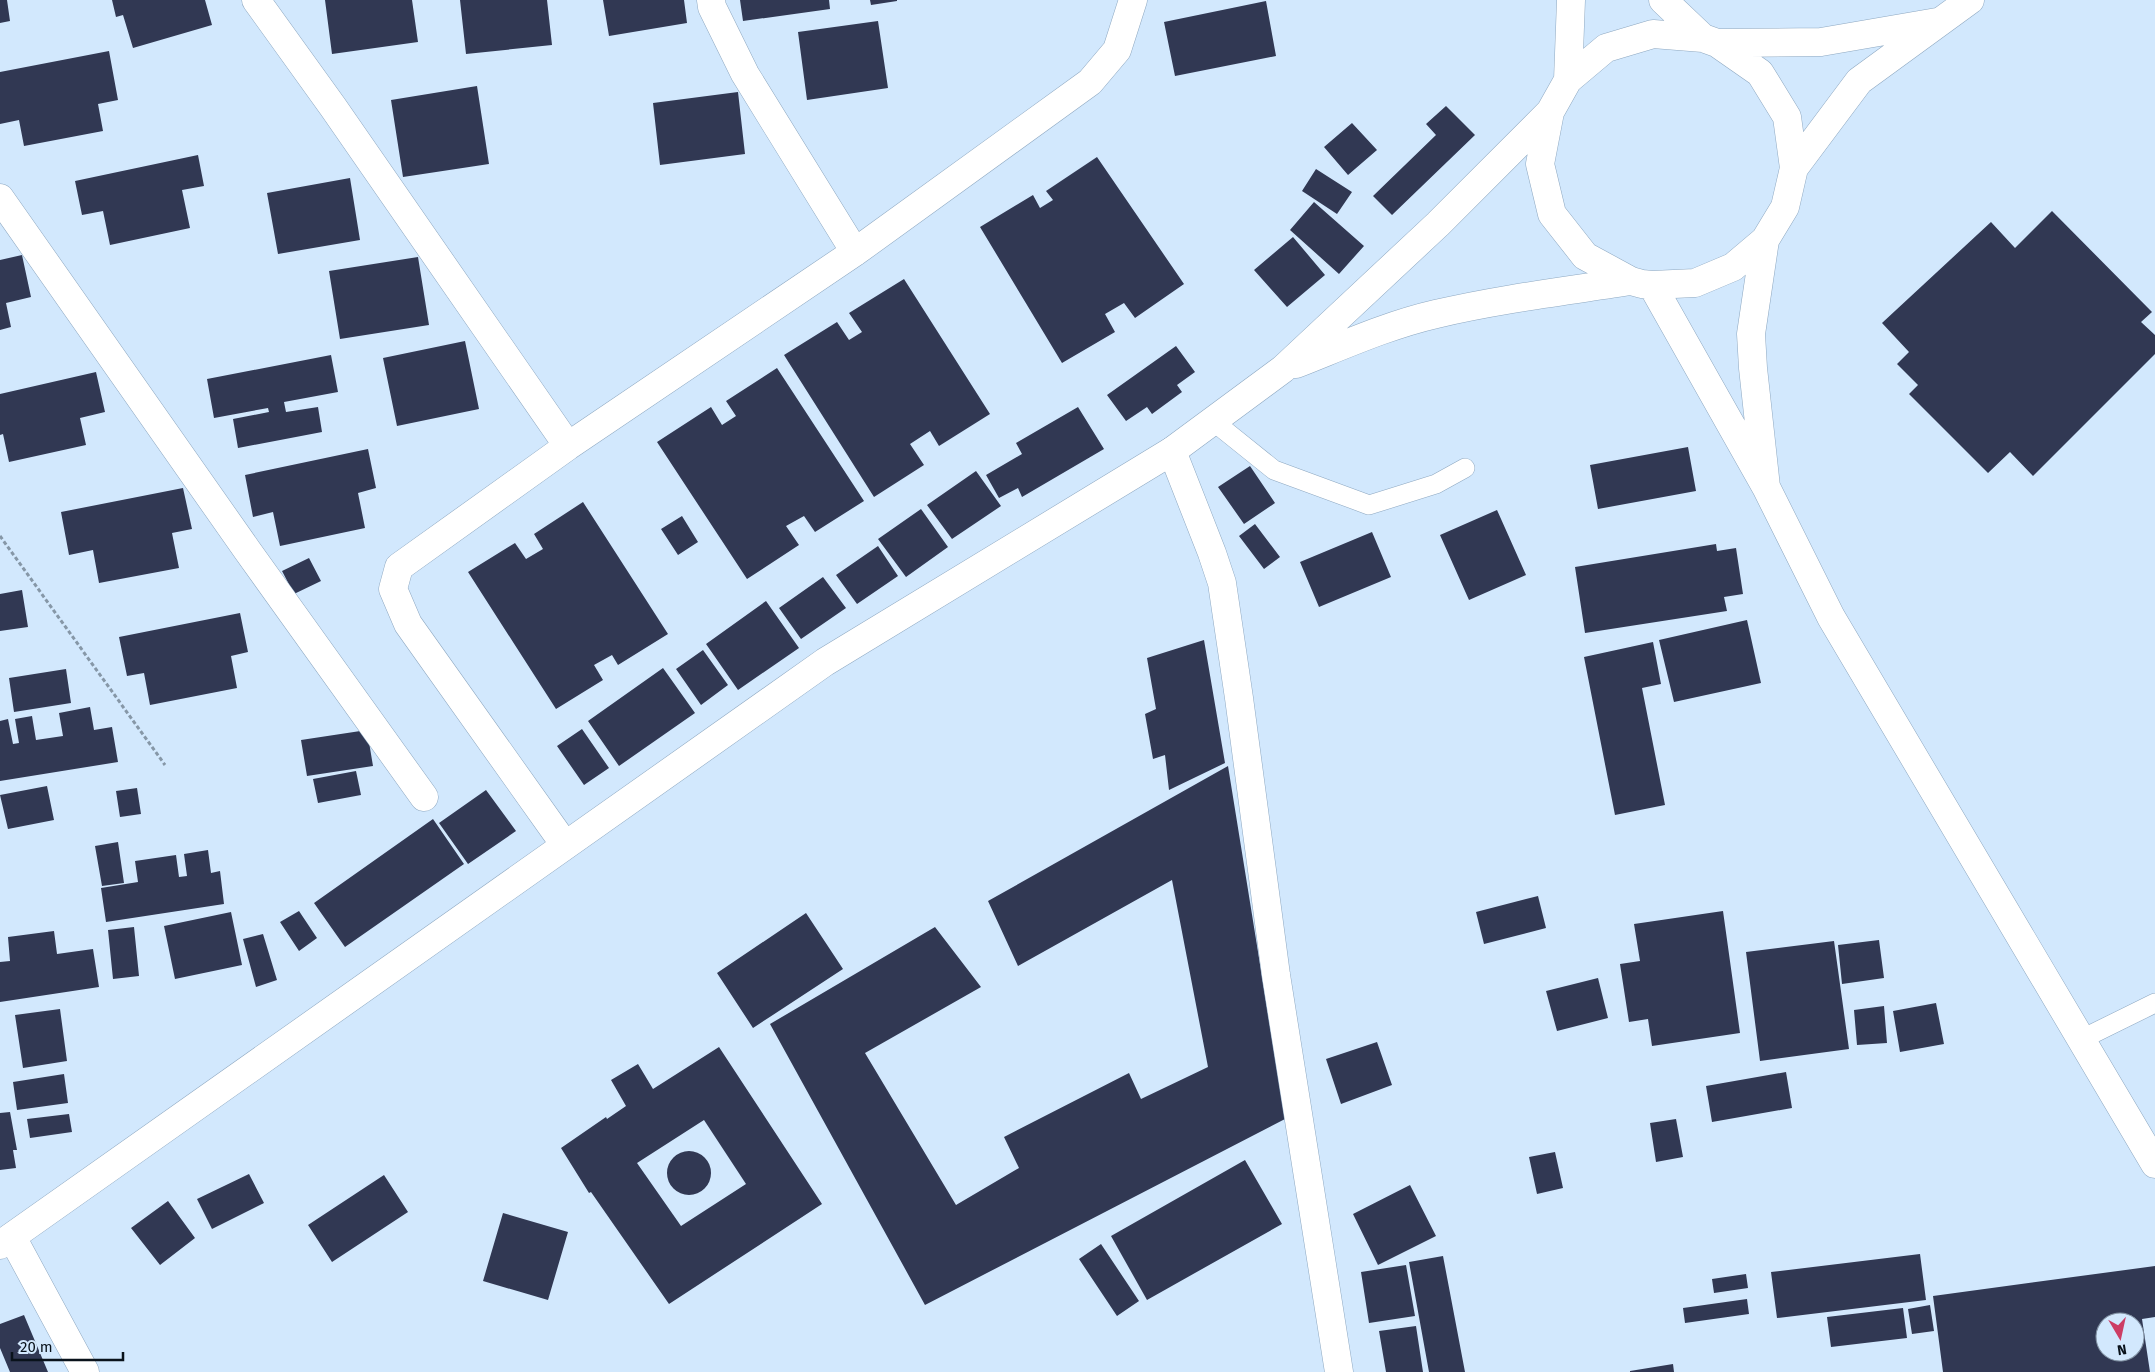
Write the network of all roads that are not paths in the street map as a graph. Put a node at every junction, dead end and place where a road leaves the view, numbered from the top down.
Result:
1 (256, 0) edge
2 (711, 0) edge
3 (1133, 0) edge
4 (1571, 0) edge
5 (1663, 0) edge
6 (1970, 0) edge
7 (1943, 21) junction
8 (1710, 41) junction
9 (1568, 80) junction
10 (1550, 112) junction
11 (1794, 168) junction
12 (0, 198) edge
13 (1765, 240) junction
14 (855, 252) junction
15 (1642, 283) junction
16 (1283, 369) junction
17 (1213, 421) junction
18 (568, 446) junction
19 (1172, 451) junction
20 (1465, 468) dead end
21 (1766, 487) junction
22 (424, 797) dead end
23 (565, 845) junction
24 (2155, 1003) edge
25 (2082, 1039) junction
26 (2155, 1164) edge
27 (6, 1241) edge
28 (85, 1372) edge
29 (1339, 1372) edge

1 - 18 street
2 - 14 street
3 - 14 street
4 - 9 street
5 - 8 street
6 - 7 street
7 - 8 street
7 - 11 street
8 - 9 street
8 - 11 street
9 - 10 street
10 - 15 street
10 - 16 street
11 - 13 street
12 - 22 street
13 - 15 street
13 - 21 street
14 - 18 street
15 - 16 street
15 - 21 street
16 - 17 street
17 - 19 street
17 - 20 lane
18 - 23 street
19 - 23 street
19 - 29 street
21 - 25 street
23 - 27 street
24 - 25 lane
25 - 26 street
27 - 28 street

